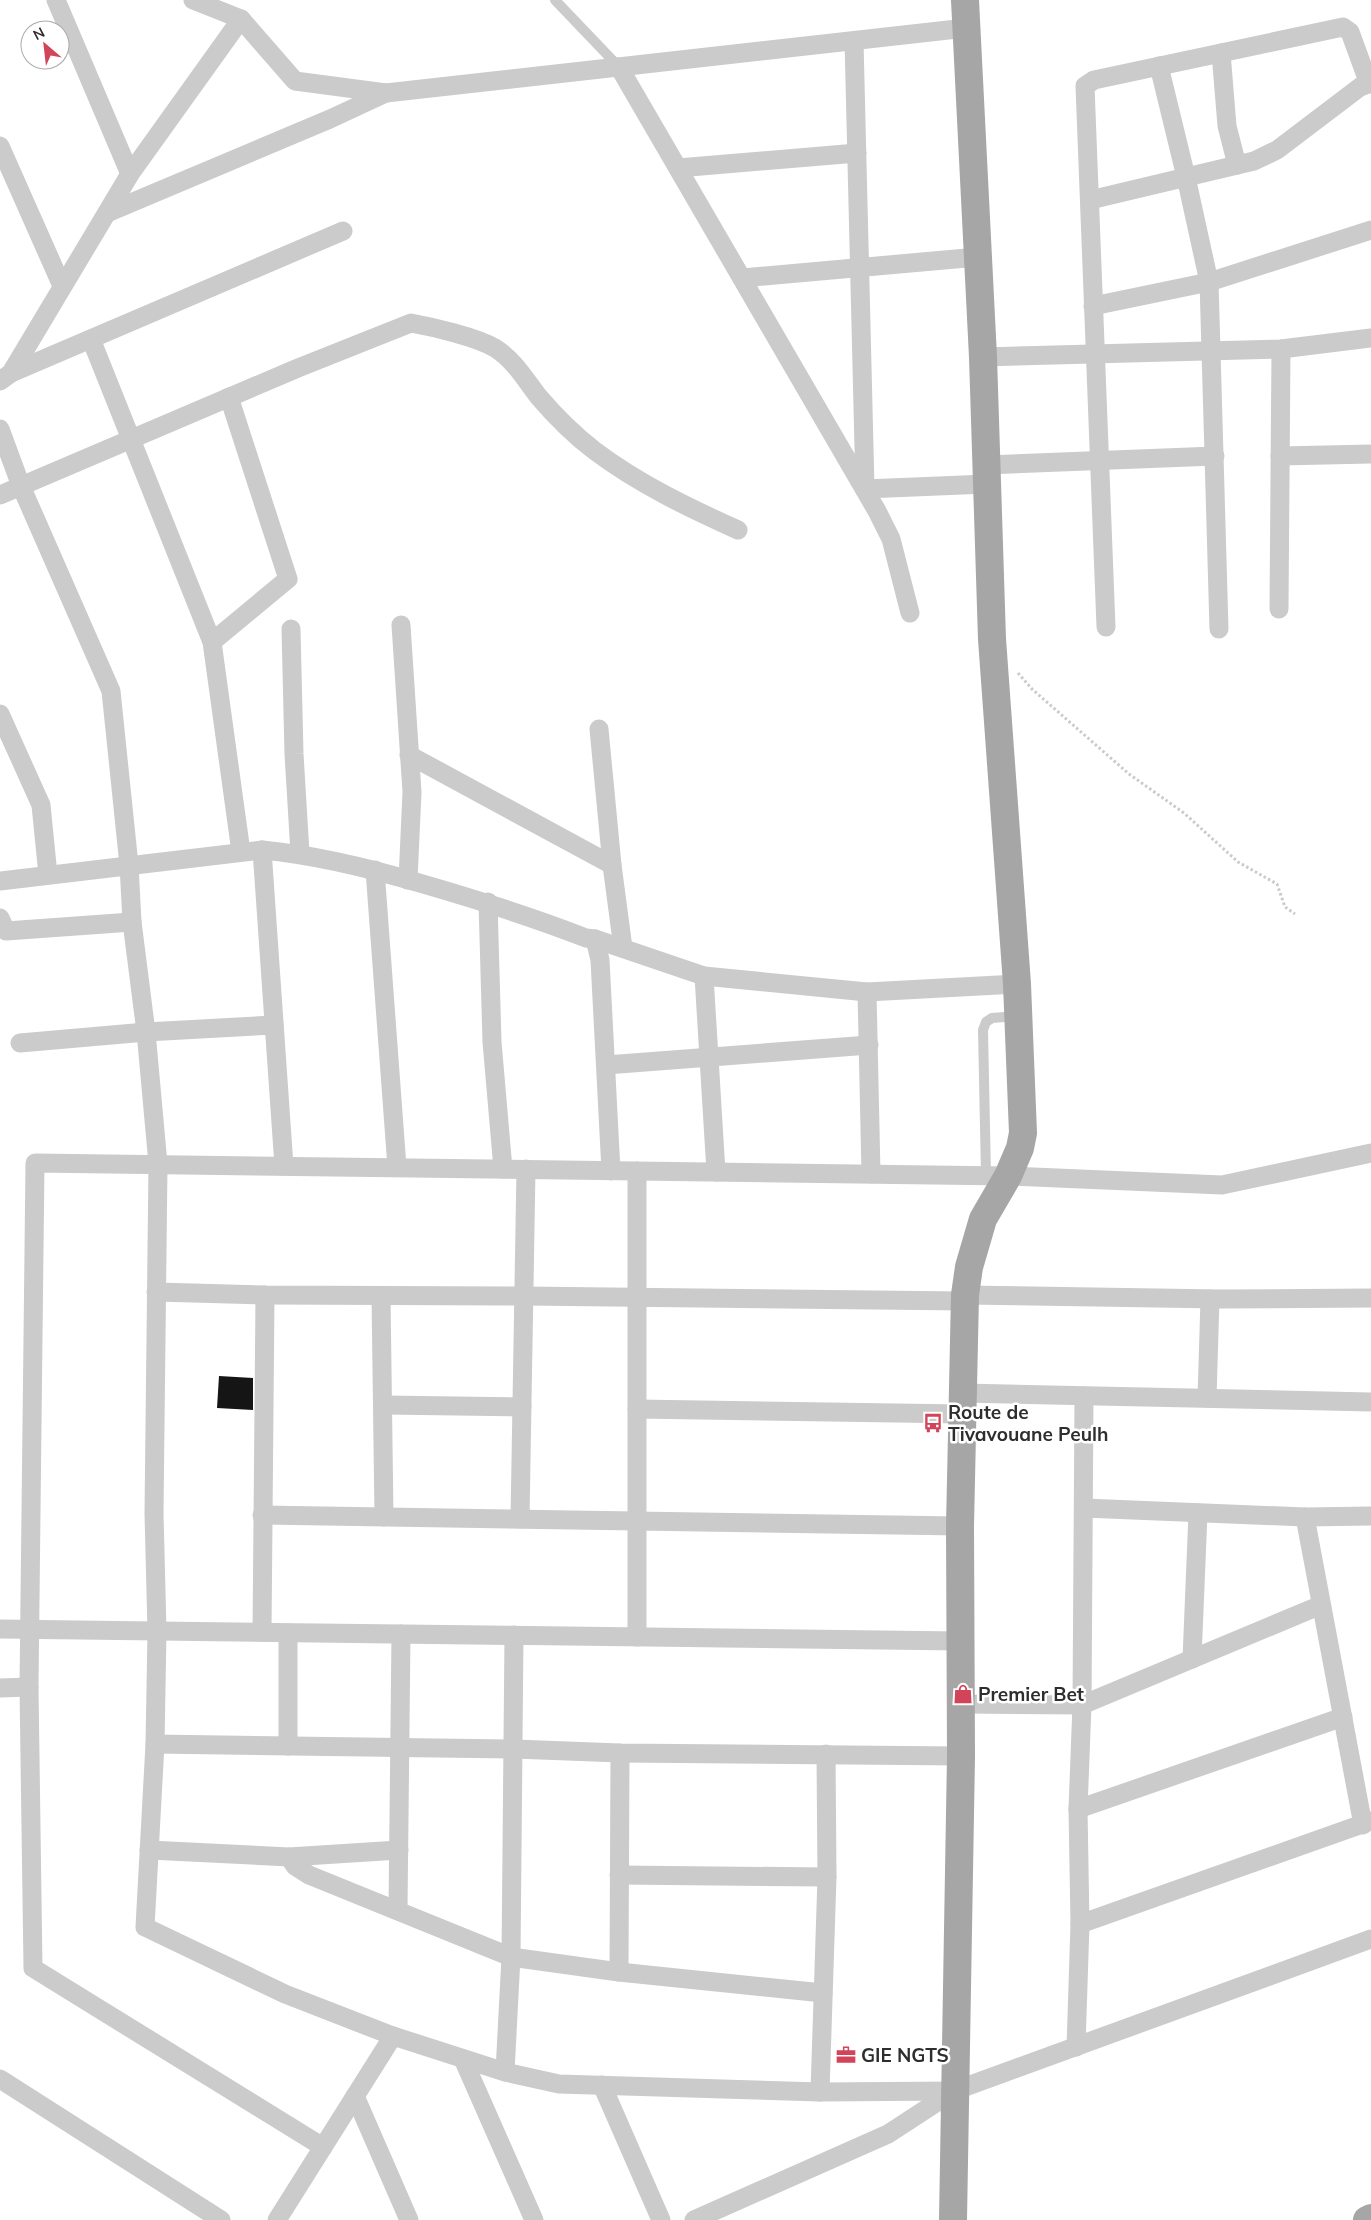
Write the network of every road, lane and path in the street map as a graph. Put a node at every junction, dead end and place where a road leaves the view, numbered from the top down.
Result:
1 (56, 0) edge
2 (193, 0) edge
3 (555, 0) edge
4 (967, 8) edge
5 (241, 19) junction
6 (854, 41) junction
7 (1220, 53) junction
8 (1159, 66) junction
9 (619, 67) junction
10 (1370, 84) edge
11 (386, 93) junction
12 (0, 146) edge
13 (857, 153) junction
14 (1237, 165) junction
15 (678, 168) junction
16 (130, 174) junction
17 (1186, 177) junction
18 (1090, 200) junction
19 (107, 213) junction
20 (1371, 230) edge
21 (343, 231) dead end
22 (978, 257) junction
23 (860, 267) junction
24 (742, 278) junction
25 (1209, 282) junction
26 (62, 286) junction
27 (1094, 306) junction
28 (1371, 338) edge
29 (91, 339) junction
30 (1281, 349) junction
31 (1212, 350) junction
32 (1095, 353) junction
33 (983, 357) junction
34 (6, 377) edge
35 (229, 397) junction
36 (0, 429) edge
37 (131, 439) junction
38 (1371, 454) edge
39 (1216, 456) junction
40 (1280, 456) junction
41 (1099, 461) junction
42 (986, 474) junction
43 (21, 486) junction
44 (865, 489) junction
45 (0, 495) edge
46 (738, 530) dead end
47 (1279, 609) dead end
48 (910, 614) dead end
49 (401, 625) dead end
50 (1106, 627) dead end
51 (291, 629) dead end
52 (1219, 629) dead end
53 (212, 642) junction
54 (1014, 668) dead end
55 (0, 714) edge
56 (600, 728) dead end
57 (409, 755) junction
58 (262, 850) junction
59 (241, 852) junction
60 (300, 853) junction
61 (129, 865) junction
62 (612, 865) junction
63 (375, 870) junction
64 (48, 875) junction
65 (408, 880) junction
66 (0, 881) edge
67 (488, 902) junction
68 (1294, 914) dead end
69 (0, 918) edge
70 (132, 922) junction
71 (595, 939) junction
72 (623, 948) junction
73 (704, 976) junction
74 (1017, 984) junction
75 (867, 992) junction
76 (1018, 1015) junction
77 (274, 1025) junction
78 (146, 1032) junction
79 (20, 1043) dead end
80 (869, 1045) junction
81 (709, 1058) junction
82 (606, 1065) junction
83 (1371, 1153) edge
84 (158, 1164) junction
85 (284, 1166) junction
86 (397, 1167) junction
87 (503, 1169) junction
88 (526, 1170) junction
89 (611, 1171) junction
90 (637, 1171) junction
91 (716, 1172) junction
92 (871, 1174) junction
93 (997, 1176) junction
94 (156, 1292) junction
95 (266, 1295) junction
96 (381, 1296) junction
97 (524, 1296) junction
98 (637, 1297) junction
99 (965, 1298) junction
100 (1371, 1298) edge
101 (1210, 1299) junction
102 (1084, 1396) junction
103 (1208, 1398) junction
104 (1371, 1402) edge
105 (962, 1403) junction
106 (384, 1405) junction
107 (522, 1407) junction
108 (637, 1409) junction
109 (1084, 1508) junction
110 (1198, 1512) junction
111 (262, 1515) junction
112 (1371, 1516) edge
113 (384, 1517) junction
114 (1305, 1517) junction
115 (520, 1519) junction
116 (637, 1521) junction
117 (960, 1526) junction
118 (1321, 1605) junction
119 (0, 1629) edge
120 (30, 1629) junction
121 (157, 1631) junction
122 (262, 1632) junction
123 (288, 1633) junction
124 (401, 1634) junction
125 (514, 1636) junction
126 (637, 1637) junction
127 (960, 1641) junction
128 (1192, 1659) junction
129 (29, 1687) junction
130 (0, 1688) edge
131 (960, 1704) junction
132 (1082, 1705) junction
133 (1342, 1717) junction
134 (155, 1744) junction
135 (288, 1746) junction
136 (400, 1747) junction
137 (514, 1749) junction
138 (620, 1753) junction
139 (826, 1754) junction
140 (961, 1756) junction
141 (1078, 1809) junction
142 (1367, 1823) edge
143 (149, 1850) junction
144 (399, 1850) junction
145 (288, 1857) junction
146 (620, 1875) junction
147 (827, 1877) junction
148 (398, 1909) junction
149 (1080, 1924) junction
150 (1371, 1939) edge
151 (511, 1956) junction
152 (619, 1972) junction
153 (823, 1993) junction
154 (393, 2036) junction
155 (1076, 2047) junction
156 (463, 2059) junction
157 (505, 2072) junction
158 (0, 2079) edge
159 (602, 2085) junction
160 (954, 2091) junction
161 (820, 2092) junction
162 (355, 2096) junction
163 (323, 2147) junction
164 (1371, 2218) edge
165 (222, 2220) edge
166 (277, 2220) edge
167 (409, 2220) edge
168 (534, 2220) edge
169 (661, 2220) edge
170 (694, 2220) edge
171 (953, 2220) edge
172 (1367, 2220) edge

1 - 16 street
2 - 5 street
3 - 9 lane
4 - 6 street
4 - 22 main road
5 - 11 street
5 - 16 street
6 - 9 street
6 - 13 street
7 - 8 street
7 - 10 street
7 - 14 street
8 - 17 street
8 - 18 street
9 - 11 street
9 - 15 street
10 - 14 street
11 - 19 street
12 - 26 street
13 - 15 street
13 - 23 street
14 - 17 street
15 - 24 street
16 - 19 street
17 - 18 street
17 - 25 street
18 - 27 street
19 - 26 street
20 - 25 street
21 - 29 street
22 - 23 street
22 - 33 main road
23 - 24 street
23 - 44 street
24 - 44 street
25 - 27 street
25 - 31 street
26 - 34 street
27 - 32 street
28 - 30 street
29 - 34 street
29 - 37 street
30 - 31 street
30 - 40 street
31 - 32 street
31 - 39 street
32 - 33 street
32 - 41 street
33 - 42 main road
35 - 37 street
35 - 46 street
35 - 53 street
36 - 43 street
37 - 43 street
37 - 53 street
38 - 40 street
39 - 41 street
39 - 52 street
40 - 47 street
41 - 42 street
41 - 50 street
42 - 44 street
42 - 74 main road
43 - 45 street
43 - 61 street
44 - 48 street
49 - 57 street
51 - 60 street
53 - 59 street
54 - 68 path
55 - 64 street
56 - 62 street
57 - 62 street
57 - 65 street
58 - 59 street
58 - 60 street
58 - 77 street
59 - 61 street
60 - 63 street
61 - 64 street
61 - 70 street
62 - 72 street
63 - 65 street
63 - 86 street
64 - 66 street
65 - 67 street
67 - 71 street
67 - 87 street
69 - 70 street
70 - 78 street
71 - 72 street
71 - 82 street
72 - 73 street
73 - 75 street
73 - 81 street
74 - 75 street
74 - 76 main road
75 - 80 street
76 - 93 main road
76 - 93 lane
77 - 78 street
77 - 85 street
78 - 79 street
78 - 84 street
80 - 81 street
80 - 92 street
81 - 82 street
81 - 91 street
82 - 89 street
83 - 93 street
84 - 85 street
84 - 94 street
84 - 120 street
85 - 86 street
86 - 87 street
87 - 88 street
88 - 89 street
88 - 97 street
89 - 90 street
90 - 91 street
90 - 98 street
91 - 92 street
92 - 93 street
93 - 99 main road
94 - 95 street
94 - 121 street
95 - 96 street
95 - 111 street
96 - 97 street
96 - 106 street
97 - 98 street
97 - 107 street
98 - 99 street
98 - 108 street
99 - 101 street
99 - 105 main road
100 - 101 street
101 - 103 street
102 - 103 street
102 - 105 street
102 - 109 street
103 - 104 street
105 - 108 street
105 - 117 main road
106 - 107 street
106 - 113 street
107 - 115 street
108 - 116 street
109 - 110 street
109 - 132 street
110 - 114 street
110 - 128 street
111 - 113 street
111 - 122 street
112 - 114 street
113 - 115 street
114 - 118 street
115 - 116 street
116 - 117 street
116 - 126 street
117 - 127 main road
118 - 128 street
118 - 133 street
119 - 120 street
120 - 121 street
120 - 129 street
121 - 122 street
121 - 134 street
122 - 123 street
123 - 124 street
123 - 135 street
124 - 125 street
124 - 136 street
125 - 126 street
125 - 137 street
126 - 127 street
127 - 131 main road
128 - 132 street
129 - 130 street
129 - 163 street
131 - 132 street
131 - 140 main road
132 - 141 street
133 - 141 street
133 - 142 street
134 - 135 street
134 - 143 street
135 - 136 street
136 - 137 street
136 - 144 street
137 - 138 street
137 - 151 street
138 - 139 street
138 - 146 street
139 - 140 street
139 - 147 street
140 - 160 main road
141 - 149 street
142 - 149 street
143 - 145 street
143 - 154 street
144 - 145 street
144 - 148 street
145 - 148 street
146 - 147 street
146 - 152 street
147 - 153 street
148 - 151 street
149 - 155 street
150 - 155 street
151 - 152 street
151 - 157 street
152 - 153 street
153 - 161 street
154 - 156 street
154 - 162 street
155 - 160 street
156 - 157 street
156 - 168 street
157 - 159 street
158 - 165 street
159 - 161 street
159 - 169 street
160 - 161 street
160 - 170 street
160 - 171 main road
162 - 163 street
162 - 167 street
163 - 166 street
164 - 172 main road

